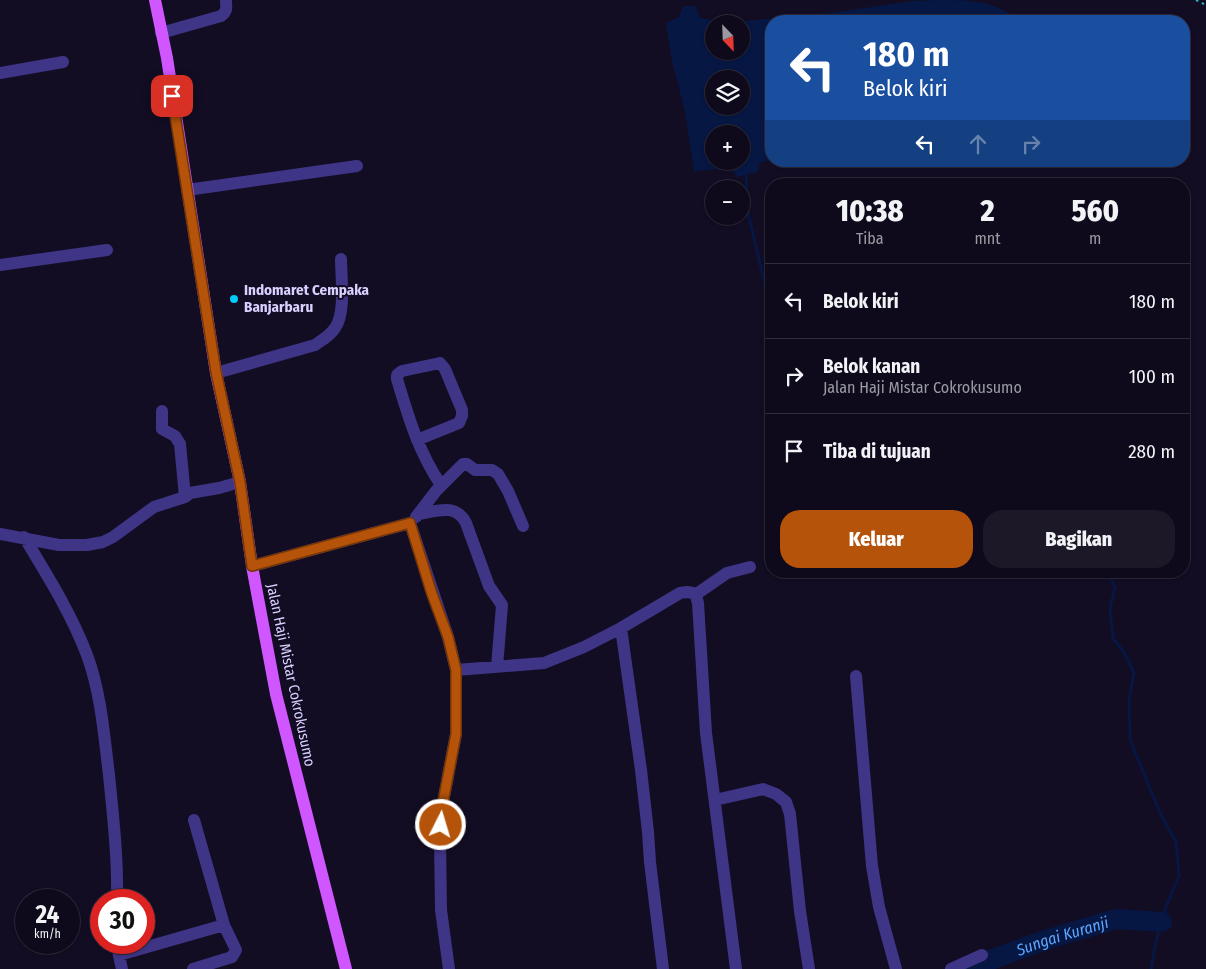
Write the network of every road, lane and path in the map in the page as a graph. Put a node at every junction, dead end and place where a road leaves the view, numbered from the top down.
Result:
1 (155, 0) edge
2 (226, 0) edge
3 (1196, 0) edge
4 (1206, 4) edge
5 (162, 33) junction
6 (63, 62) dead end
7 (0, 73) edge
8 (357, 166) dead end
9 (187, 190) junction
10 (107, 250) dead end
11 (342, 259) dead end
12 (0, 265) edge
13 (216, 372) junction
14 (162, 411) dead end
15 (417, 440) junction
16 (240, 482) junction
17 (441, 486) junction
18 (185, 497) junction
19 (415, 518) junction
20 (522, 526) dead end
21 (0, 534) edge
22 (24, 537) junction
23 (252, 566) junction
24 (750, 567) dead end
25 (695, 595) junction
26 (622, 628) junction
27 (497, 667) junction
28 (456, 670) junction
29 (856, 676) dead end
30 (715, 800) junction
31 (194, 820) dead end
32 (117, 889) edge
33 (224, 925) junction
34 (155, 941) edge
35 (119, 954) edge
36 (982, 955) dead end
37 (122, 969) edge
38 (193, 969) edge
39 (346, 969) edge
40 (449, 969) edge
41 (663, 969) edge
42 (736, 969) edge
43 (810, 969) edge
44 (896, 969) edge
45 (951, 969) edge

1 - 5 main road, Jalan Haji Mistar Cokrokusumo
2 - 5 street
3 - 4 path
5 - 9 main road, Jalan Haji Mistar Cokrokusumo
6 - 7 street
8 - 9 street
9 - 13 main road, Jalan Haji Mistar Cokrokusumo
10 - 12 street
11 - 13 street
13 - 16 main road, Jalan Haji Mistar Cokrokusumo
14 - 18 street
15 - 15 street
15 - 17 street
16 - 18 street
16 - 23 main road, Jalan Haji Mistar Cokrokusumo
17 - 19 street
17 - 20 street
18 - 22 street
19 - 23 street
19 - 27 street
19 - 28 street
21 - 22 street
22 - 32 street
23 - 39 main road, Jalan Haji Mistar Cokrokusumo
24 - 25 street
25 - 26 street
25 - 30 street
26 - 27 street
26 - 41 street
27 - 28 street
28 - 40 street
29 - 44 street
30 - 42 street
30 - 43 street
31 - 33 street
33 - 34 street
33 - 38 street
35 - 37 street
36 - 45 street

